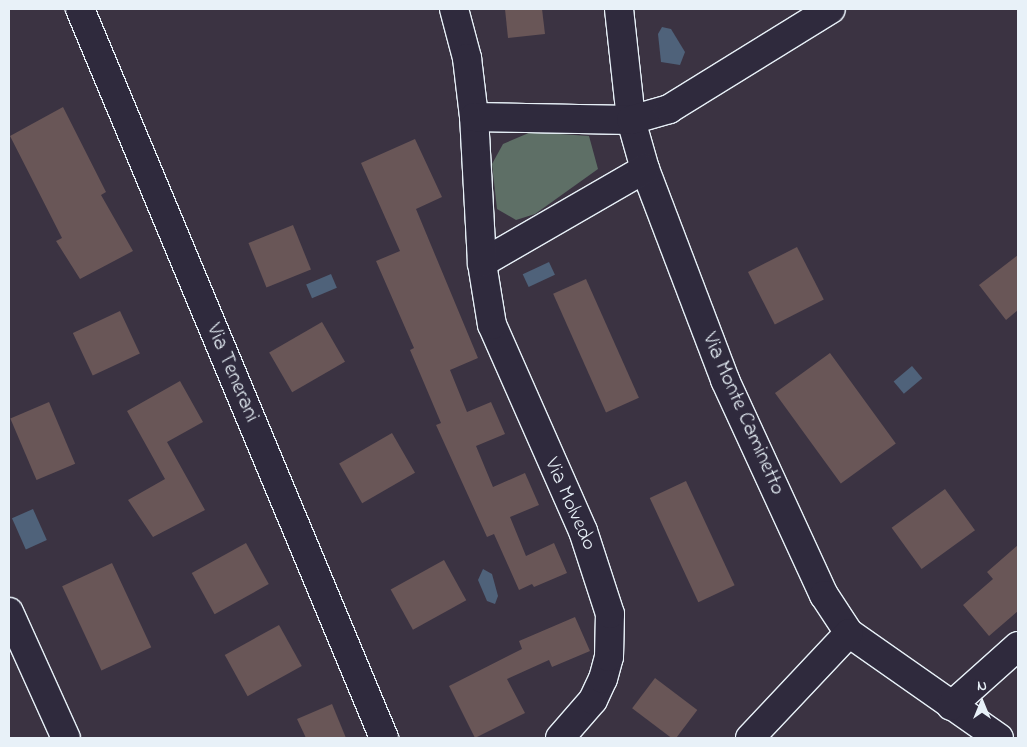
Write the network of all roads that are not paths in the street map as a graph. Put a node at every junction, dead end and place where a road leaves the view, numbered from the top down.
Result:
1 (80, 9) edge
2 (454, 9) edge
3 (619, 9) edge
4 (831, 9) edge
5 (474, 117) junction
6 (631, 120) junction
7 (646, 168) junction
8 (482, 264) junction
9 (9, 612) edge
10 (849, 633) junction
11 (1018, 646) edge
12 (952, 706) junction
13 (66, 738) edge
14 (384, 738) edge
15 (560, 738) edge
16 (750, 738) edge
17 (999, 738) edge

1 - 14 street, Via Tenerani
2 - 5 street, Via Molvedo
3 - 6 street, Via Monte Caminetto
4 - 6 street
5 - 6 street
5 - 8 street, Via Molvedo
6 - 7 street, Via Monte Caminetto
7 - 8 street
7 - 10 street, Via Monte Caminetto
8 - 15 street, Via Molvedo
9 - 13 street
10 - 12 street, Via Monte Caminetto
10 - 16 street
11 - 12 street
12 - 17 street, Via Monte Caminetto

